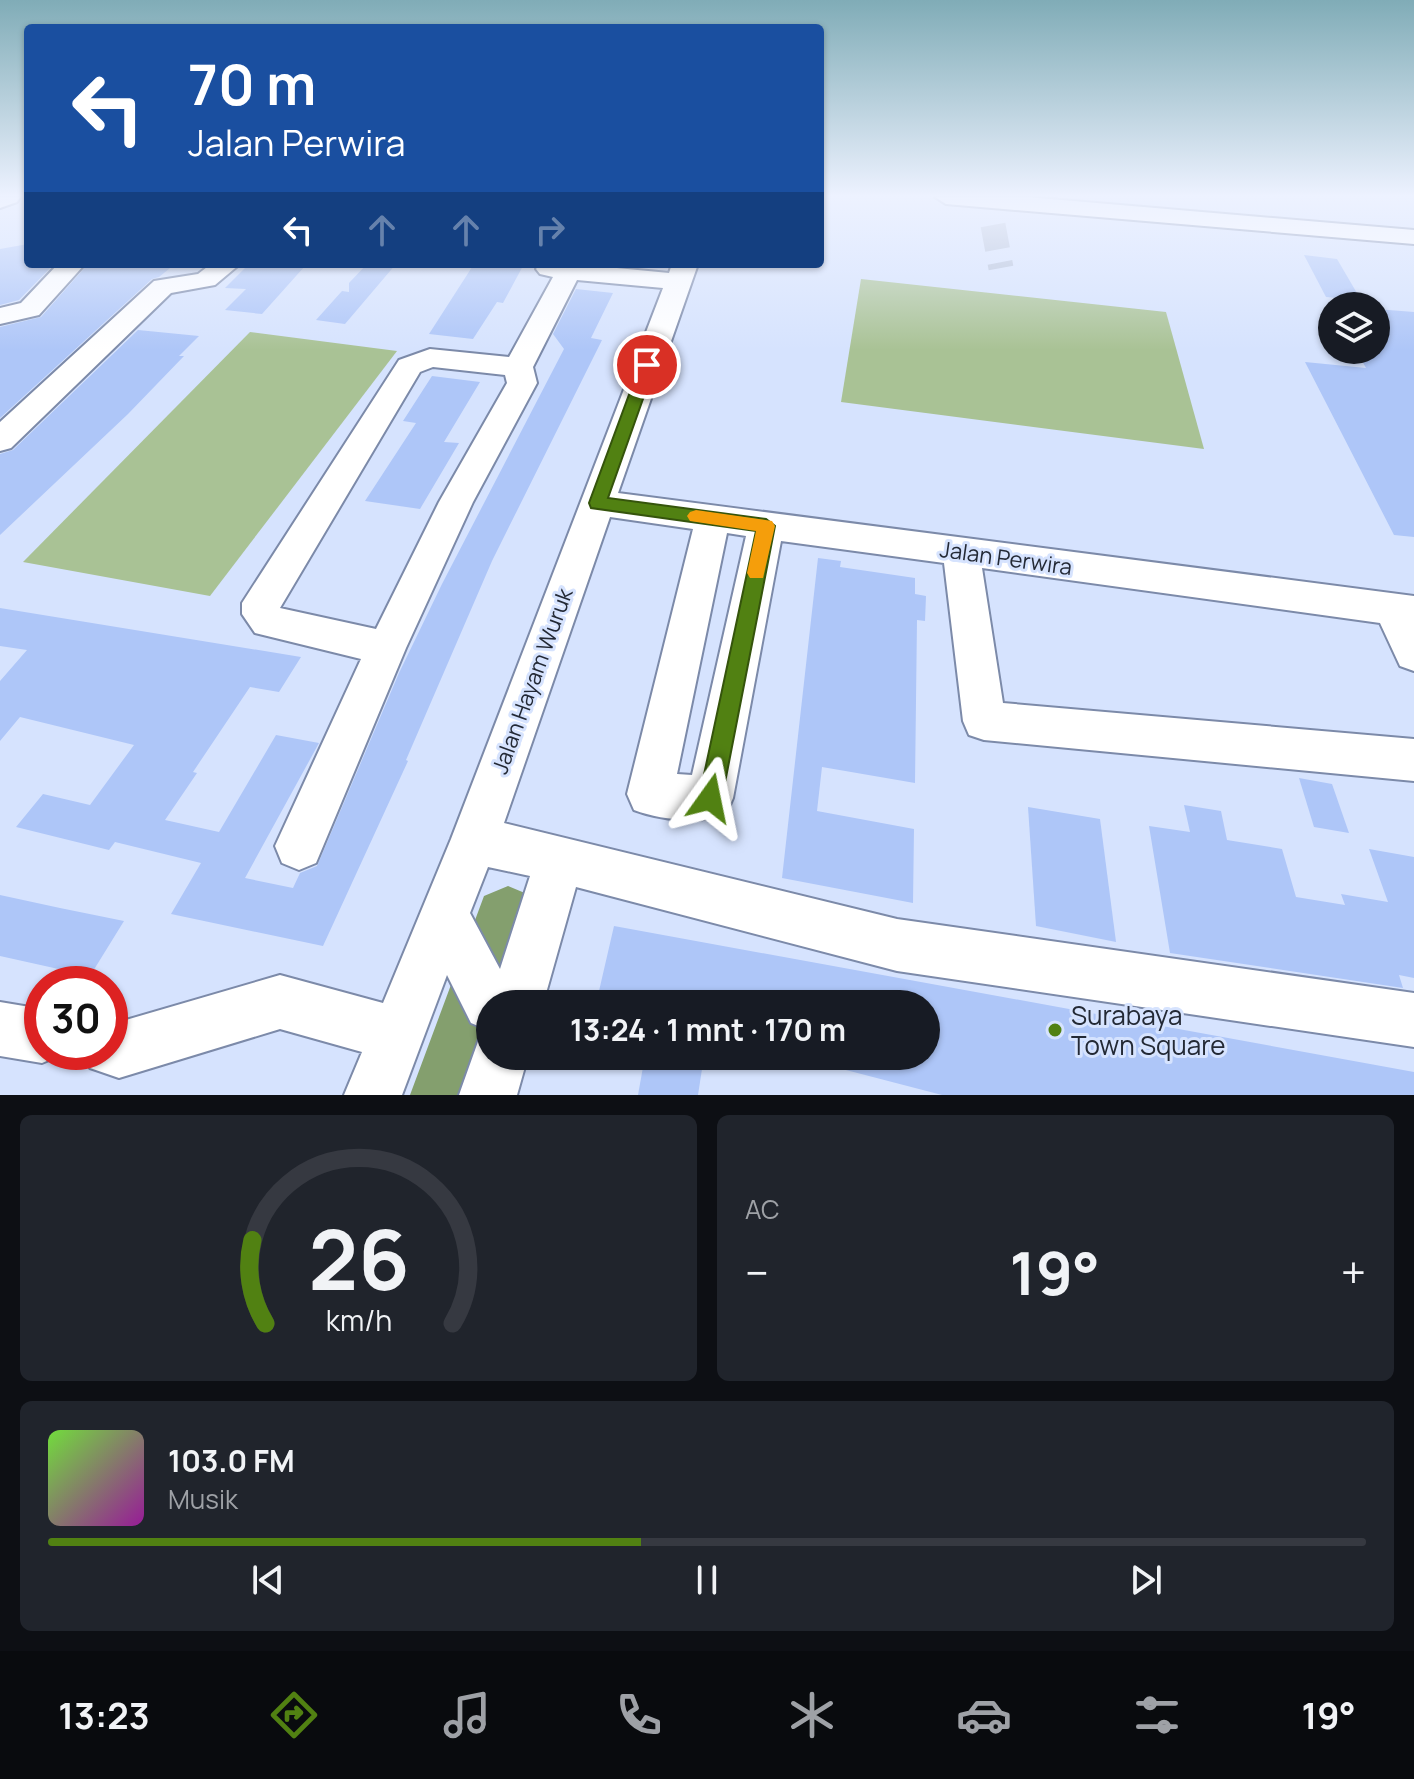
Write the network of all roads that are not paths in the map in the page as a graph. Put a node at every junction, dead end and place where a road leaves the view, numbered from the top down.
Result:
1 (68, 268) edge
2 (222, 268) edge
3 (561, 268) edge
4 (681, 273) edge
5 (0, 316) edge
6 (518, 367) junction
7 (0, 440) edge
8 (598, 503) junction
9 (713, 519) junction
10 (766, 526) junction
11 (961, 552) junction
12 (1404, 611) edge
13 (386, 648) junction
14 (1414, 654) edge
15 (1414, 760) edge
16 (474, 840) junction
17 (299, 846) dead end
18 (560, 859) junction
19 (443, 914) junction
20 (483, 990) edge
21 (520, 990) edge
22 (1414, 1020) edge
23 (0, 1029) edge
24 (24, 1033) edge
25 (397, 1034) junction
26 (128, 1047) edge
27 (496, 1070) edge
28 (373, 1095) edge
29 (488, 1095) edge

1 - 5 street
2 - 7 street
3 - 4 street
3 - 6 street
4 - 8 street, Jalan Hayam Wuruk
6 - 13 street
6 - 13 street
8 - 9 street, Jalan Perwira
8 - 16 street, Jalan Hayam Wuruk
9 - 10 street, Jalan Perwira
9 - 10 street
10 - 11 street, Jalan Perwira
11 - 12 street, Jalan Perwira
11 - 15 street
12 - 14 street
13 - 17 street
16 - 18 street
16 - 19 street, Jalan Hayam Wuruk
18 - 21 street
18 - 22 street
19 - 20 street
19 - 25 street, Jalan Hayam Wuruk
23 - 24 street
25 - 26 street
25 - 28 street, Jalan Hayam Wuruk
27 - 29 street

